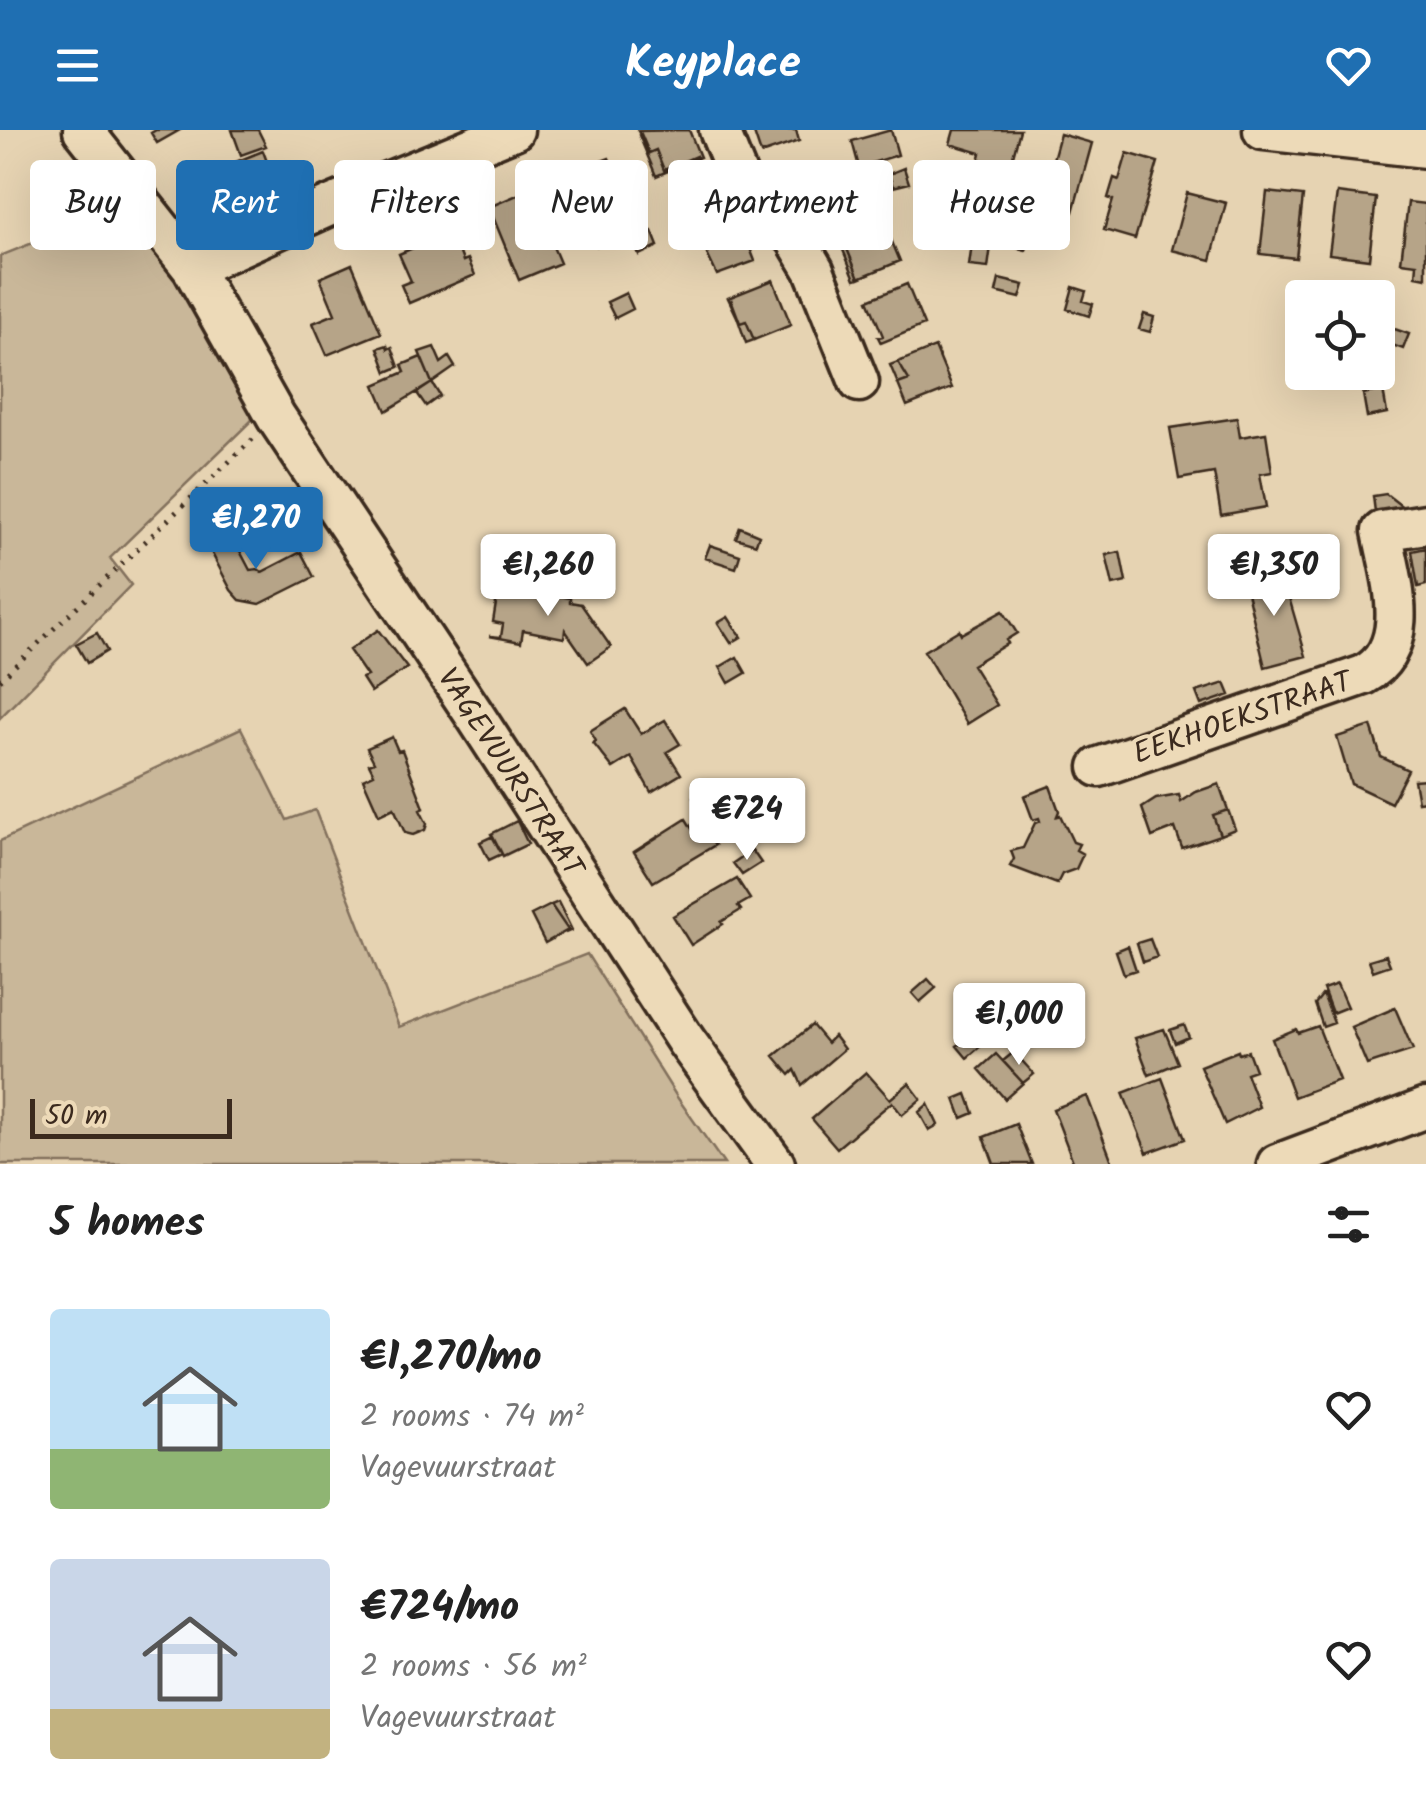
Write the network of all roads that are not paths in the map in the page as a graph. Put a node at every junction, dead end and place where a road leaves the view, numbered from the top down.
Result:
1 (84, 130) edge
2 (514, 130) edge
3 (719, 130) edge
4 (1262, 130) edge
5 (1426, 148) edge
6 (192, 268) junction
7 (858, 382) dead end
8 (1426, 524) edge
9 (1099, 767) dead end
10 (1426, 1108) edge
11 (775, 1164) edge
12 (1277, 1164) edge

1 - 6 street, VAGEVUURSTRAAT
2 - 6 street
3 - 7 street
4 - 5 street
6 - 11 street, VAGEVUURSTRAAT
8 - 9 street, EEKHOEKSTRAAT
10 - 12 street

